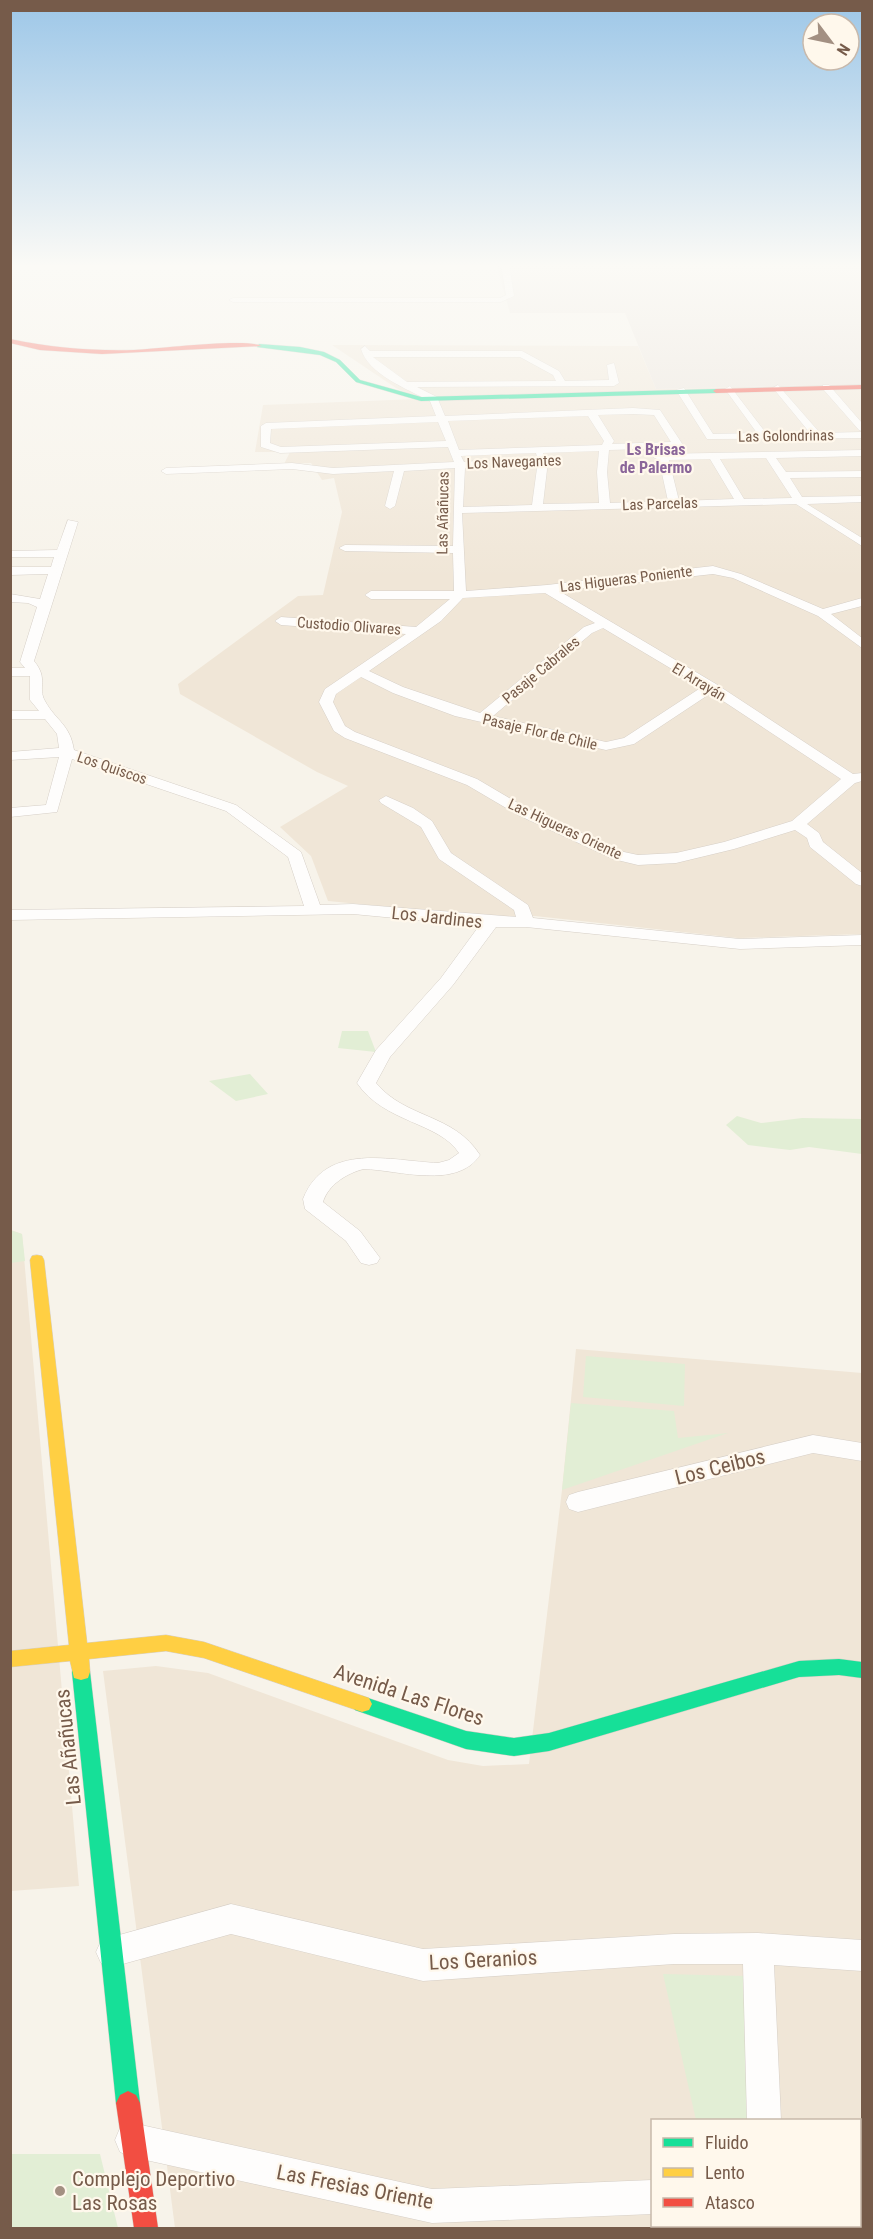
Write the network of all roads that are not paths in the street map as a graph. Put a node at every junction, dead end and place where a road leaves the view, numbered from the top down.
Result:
1 (348, 368) edge
2 (385, 368) edge
3 (548, 368) edge
4 (612, 368) edge
5 (499, 371) dead end
6 (445, 372) dead end
7 (464, 383) junction
8 (517, 383) junction
9 (562, 383) junction
10 (403, 384) junction
11 (826, 387) junction
12 (862, 387) edge
13 (778, 388) junction
14 (730, 389) junction
15 (681, 390) junction
16 (434, 399) junction
17 (592, 414) junction
18 (442, 418) junction
19 (862, 428) edge
20 (459, 430) dead end
21 (447, 431) junction
22 (381, 433) junction
23 (862, 435) edge
24 (323, 436) junction
25 (764, 436) junction
26 (818, 436) junction
27 (603, 447) junction
28 (454, 448) junction
29 (862, 453) edge
30 (769, 454) junction
31 (713, 456) junction
32 (663, 457) junction
33 (542, 458) junction
34 (602, 459) junction
35 (460, 465) junction
36 (400, 467) junction
37 (166, 471) dead end
38 (782, 474) junction
39 (862, 474) edge
40 (862, 499) edge
41 (799, 500) junction
42 (741, 502) junction
43 (674, 504) junction
44 (390, 506) dead end
45 (605, 506) junction
46 (537, 507) junction
47 (457, 510) junction
48 (72, 522) dead end
49 (862, 543) edge
50 (345, 548) dead end
51 (459, 550) junction
52 (61, 553) junction
53 (10, 554) edge
54 (56, 570) junction
55 (10, 571) edge
56 (547, 589) junction
57 (371, 594) dead end
58 (460, 595) junction
59 (10, 598) edge
60 (862, 602) edge
61 (42, 605) junction
62 (822, 613) junction
63 (281, 621) dead end
64 (602, 624) junction
65 (417, 631) junction
66 (862, 644) edge
67 (10, 672) edge
68 (36, 672) junction
69 (361, 672) junction
70 (711, 687) junction
71 (10, 715) edge
72 (49, 715) junction
73 (482, 719) junction
74 (67, 752) junction
75 (10, 756) edge
76 (856, 778) edge
77 (386, 800) dead end
78 (10, 813) edge
79 (797, 824) junction
80 (862, 881) edge
81 (314, 910) junction
82 (10, 915) edge
83 (491, 922) junction
84 (526, 922) junction
85 (862, 940) edge
86 (369, 1258) dead end
87 (37, 1260) dead end
88 (862, 1452) edge
89 (578, 1502) dead end
90 (79, 1650) junction
91 (10, 1659) edge
92 (862, 1670) edge
93 (759, 1948) junction
94 (112, 1952) junction
95 (862, 1956) edge
96 (764, 2119) edge
97 (132, 2140) junction
98 (651, 2197) edge
99 (146, 2229) edge

1 - 16 street
2 - 10 street
3 - 9 street
4 - 9 street
5 - 8 street
6 - 7 street
7 - 8 street
7 - 10 street
8 - 9 street
10 - 16 street
11 - 12 street
11 - 13 street
11 - 19 street
13 - 14 street
13 - 26 street
14 - 15 street
14 - 25 street
15 - 16 street
15 - 25 street, Las Golondrinas
16 - 18 street, Las Añañucas
17 - 18 street
17 - 27 street
17 - 27 street
18 - 21 street, Las Añañucas
18 - 22 street
20 - 21 street
21 - 28 street, Las Añañucas
22 - 24 street
22 - 24 street
22 - 28 street
23 - 26 street, Las Golondrinas
24 - 24 street
25 - 26 street, Las Golondrinas
27 - 28 street
27 - 34 street
28 - 35 street, Las Añañucas
29 - 30 street, Los Navegantes
30 - 31 street, Los Navegantes
30 - 38 street
31 - 32 street, Los Navegantes
31 - 42 street
32 - 34 street, Los Navegantes
32 - 43 street
33 - 34 street, Los Navegantes
33 - 35 street, Los Navegantes
33 - 46 street
34 - 45 street
35 - 36 street, Los Navegantes
35 - 47 street, Las Añañucas
36 - 37 street, Los Navegantes
36 - 44 street
38 - 39 street
38 - 41 street
40 - 41 street, Las Parcelas
41 - 42 street, Las Parcelas
41 - 49 street
42 - 43 street, Las Parcelas
43 - 45 street, Las Parcelas
45 - 46 street, Las Parcelas
46 - 47 street, Las Parcelas
47 - 51 street, Las Añañucas
48 - 52 street, Los Quiscos
50 - 51 street
51 - 58 street, Las Añañucas
52 - 53 street
52 - 54 street, Los Quiscos
54 - 55 street
54 - 61 street, Los Quiscos
56 - 58 street, Las Higueras Poniente
56 - 62 street, Las Higueras Poniente
56 - 64 street, El Arrayán
57 - 58 street, Las Higueras Poniente
58 - 65 street
59 - 61 street
60 - 62 street
61 - 68 street, Los Quiscos
62 - 66 street, Las Higueras Poniente
63 - 65 street, Custodio Olivares
64 - 70 street, El Arrayán
64 - 73 street, Pasaje Cabrales
65 - 69 street
67 - 68 street
68 - 72 street, Los Quiscos
69 - 73 street, Pasaje Flor de Chile
69 - 79 street, Las Higueras Oriente
70 - 73 street, Pasaje Flor de Chile
70 - 76 street, El Arrayán
71 - 72 street
72 - 74 street, Los Quiscos
74 - 75 street
74 - 78 street
74 - 81 street, Los Quiscos
76 - 79 street, Las Higueras Oriente
77 - 84 street
79 - 80 street
81 - 82 street, Los Jardines
81 - 83 street, Los Jardines
83 - 84 street, Los Jardines
83 - 86 street
84 - 85 street, Los Jardines
87 - 90 street, Las Añañucas
88 - 89 street, Los Ceibos
90 - 91 street, Avenida Las Flores
90 - 92 street, Avenida Las Flores
90 - 94 street, Las Añañucas
93 - 94 street, Los Geranios
93 - 95 street, Los Geranios
93 - 96 street
94 - 97 street, Las Añañucas
97 - 98 street, Las Fresias Oriente
97 - 99 street, Las Añañucas

